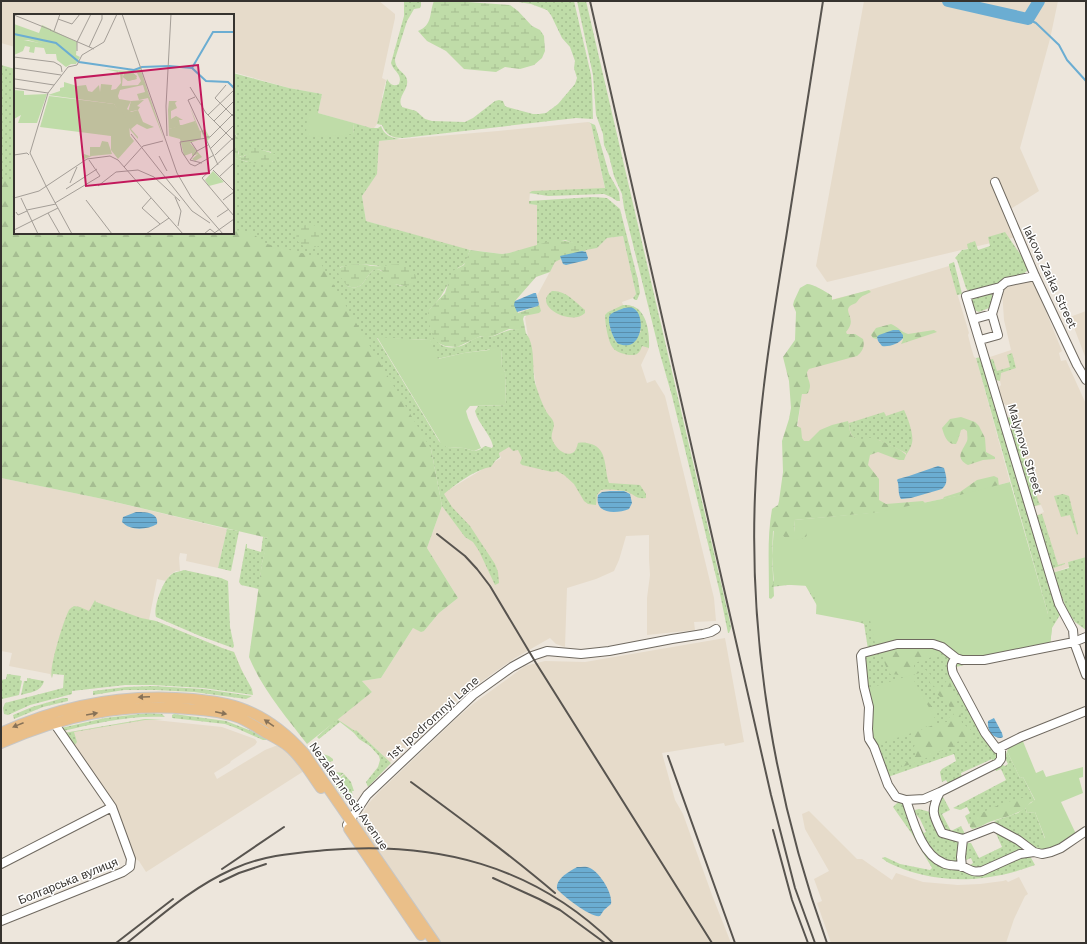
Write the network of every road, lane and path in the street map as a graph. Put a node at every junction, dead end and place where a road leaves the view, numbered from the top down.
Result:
1 (995, 182) dead end
2 (1035, 276) junction
3 (1000, 287) junction
4 (992, 314) junction
5 (974, 319) junction
6 (980, 340) junction
7 (1086, 380) edge
8 (1069, 622) junction
9 (716, 629) dead end
10 (1086, 635) edge
11 (1074, 642) junction
12 (956, 658) junction
13 (1086, 675) edge
14 (1086, 711) edge
15 (54, 723) junction
16 (1, 733) edge
17 (1, 743) edge
18 (999, 748) junction
19 (940, 792) junction
20 (906, 800) junction
21 (112, 807) junction
22 (349, 822) junction
23 (1086, 831) edge
24 (963, 840) junction
25 (1034, 852) junction
26 (1, 864) edge
27 (962, 867) junction
28 (1, 921) edge
29 (427, 943) edge
30 (435, 943) edge

1 - 2 street, Iakova Zaika Street
2 - 3 street, Malynova Street
2 - 7 street, Iakova Zaika Street
3 - 4 street
3 - 5 street, Malynova Street
4 - 5 street
4 - 6 street
5 - 6 street, Malynova Street
6 - 8 street, Malynova Street
8 - 10 street
8 - 11 street, Malynova Street
9 - 22 street, 1st Ipodromnyi Lane
10 - 11 street
11 - 12 street
11 - 13 street, Malynova Street
12 - 18 street
12 - 20 street
14 - 18 street
15 - 17 main road, Nezalezhnosti Avenue
15 - 21 street
15 -> 22 main road, Nezalezhnosti Avenue
22 -> 16 main road, Nezalezhnosti Avenue
18 - 19 street
19 - 20 street
19 - 24 street
20 - 27 street
21 - 26 street
21 - 28 street, Болгарська вулиця
22 - 29 main road, Nezalezhnosti Avenue
22 - 30 main road, Nezalezhnosti Avenue
23 - 25 street
24 - 25 street
24 - 27 street
25 - 27 street

